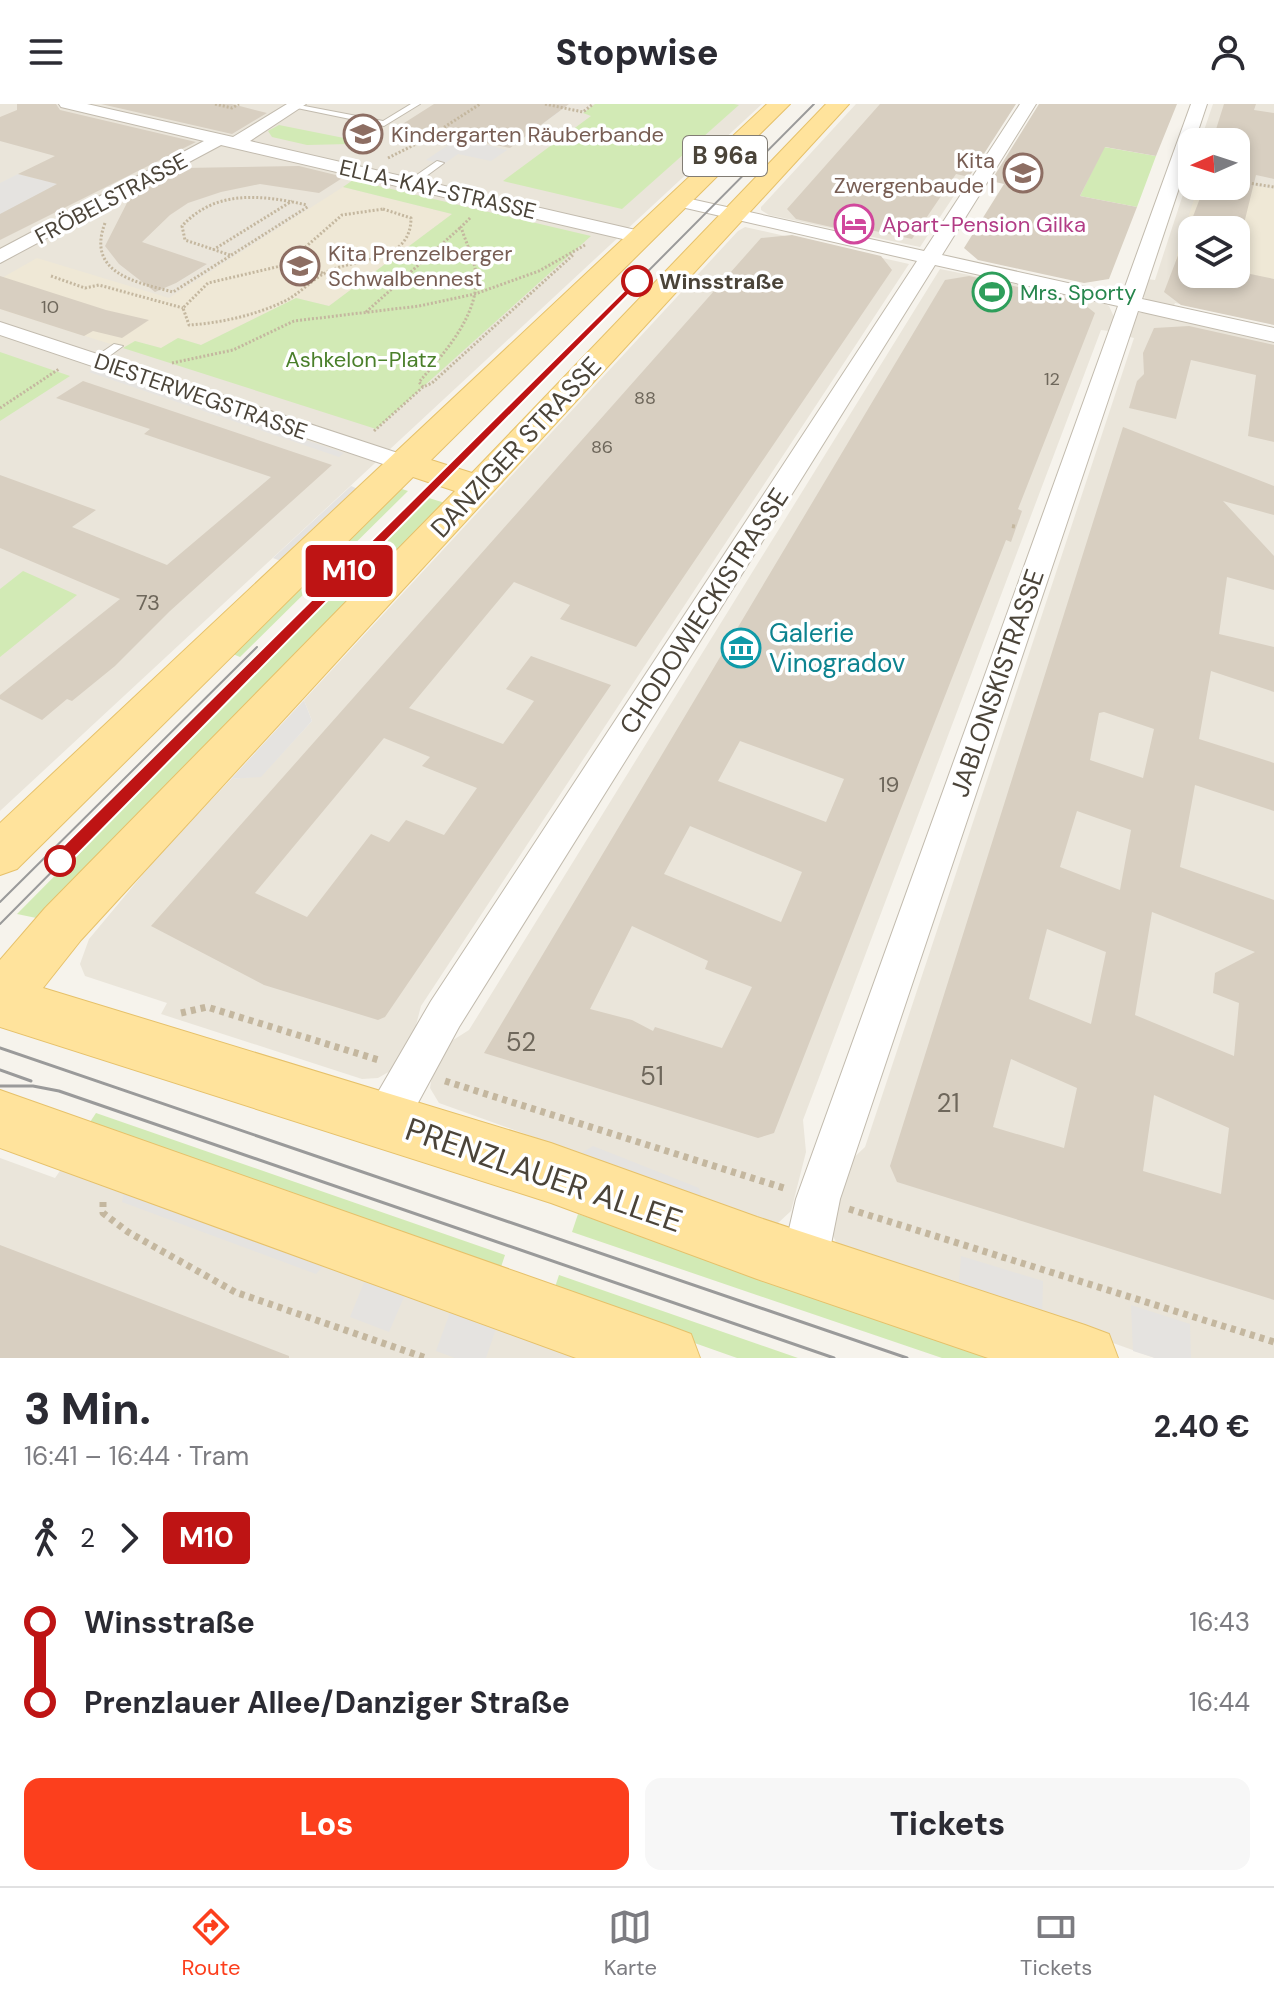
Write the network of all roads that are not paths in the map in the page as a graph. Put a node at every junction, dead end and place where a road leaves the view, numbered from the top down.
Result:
1 (67, 104) edge
2 (416, 104) edge
3 (779, 104) edge
4 (838, 104) edge
5 (1028, 104) edge
6 (1199, 104) edge
7 (298, 105) edge
8 (229, 140) junction
9 (440, 163) dead end
10 (411, 183) junction
11 (677, 201) junction
12 (733, 215) junction
13 (640, 237) junction
14 (0, 257) edge
15 (931, 257) junction
16 (1129, 302) junction
17 (0, 328) edge
18 (1274, 335) edge
19 (118, 346) dead end
20 (96, 361) junction
21 (404, 463) junction
22 (479, 487) junction
23 (0, 854) edge
24 (0, 1001) edge
25 (0, 1119) edge
26 (385, 1121) junction
27 (804, 1264) junction
28 (667, 1358) edge
29 (1085, 1358) edge

1 - 8 street, ELLA-KAY-STRASSE
2 - 7 lane
3 - 11 main road, B 96a
4 - 12 main road, DANZIGER STRASSE / B 96a
5 - 15 street, CHODOWIECKISTRASSE
6 - 16 street, JABLONSKISTRASSE
7 - 8 street
8 - 10 street, ELLA-KAY-STRASSE
8 - 14 street, FRÖBELSTRASSE
9 - 10 lane
10 - 13 street, ELLA-KAY-STRASSE
11 - 12 street
11 - 13 main road, B 96a
12 - 15 street
12 - 22 main road, DANZIGER STRASSE / B 96a
13 - 21 main road, B 96a
15 - 16 street
15 - 26 street, CHODOWIECKISTRASSE
16 - 18 street
16 - 27 street, JABLONSKISTRASSE
17 - 20 street, DIESTERWEGSTRASSE
19 - 20 lane
20 - 21 street, DIESTERWEGSTRASSE
21 - 22 main road
21 - 23 main road, B 96a
22 - 24 main road, DANZIGER STRASSE / B 96a
24 - 26 main road, PRENZLAUER ALLEE
25 - 28 main road
26 - 27 main road, PRENZLAUER ALLEE
27 - 29 main road, PRENZLAUER ALLEE

